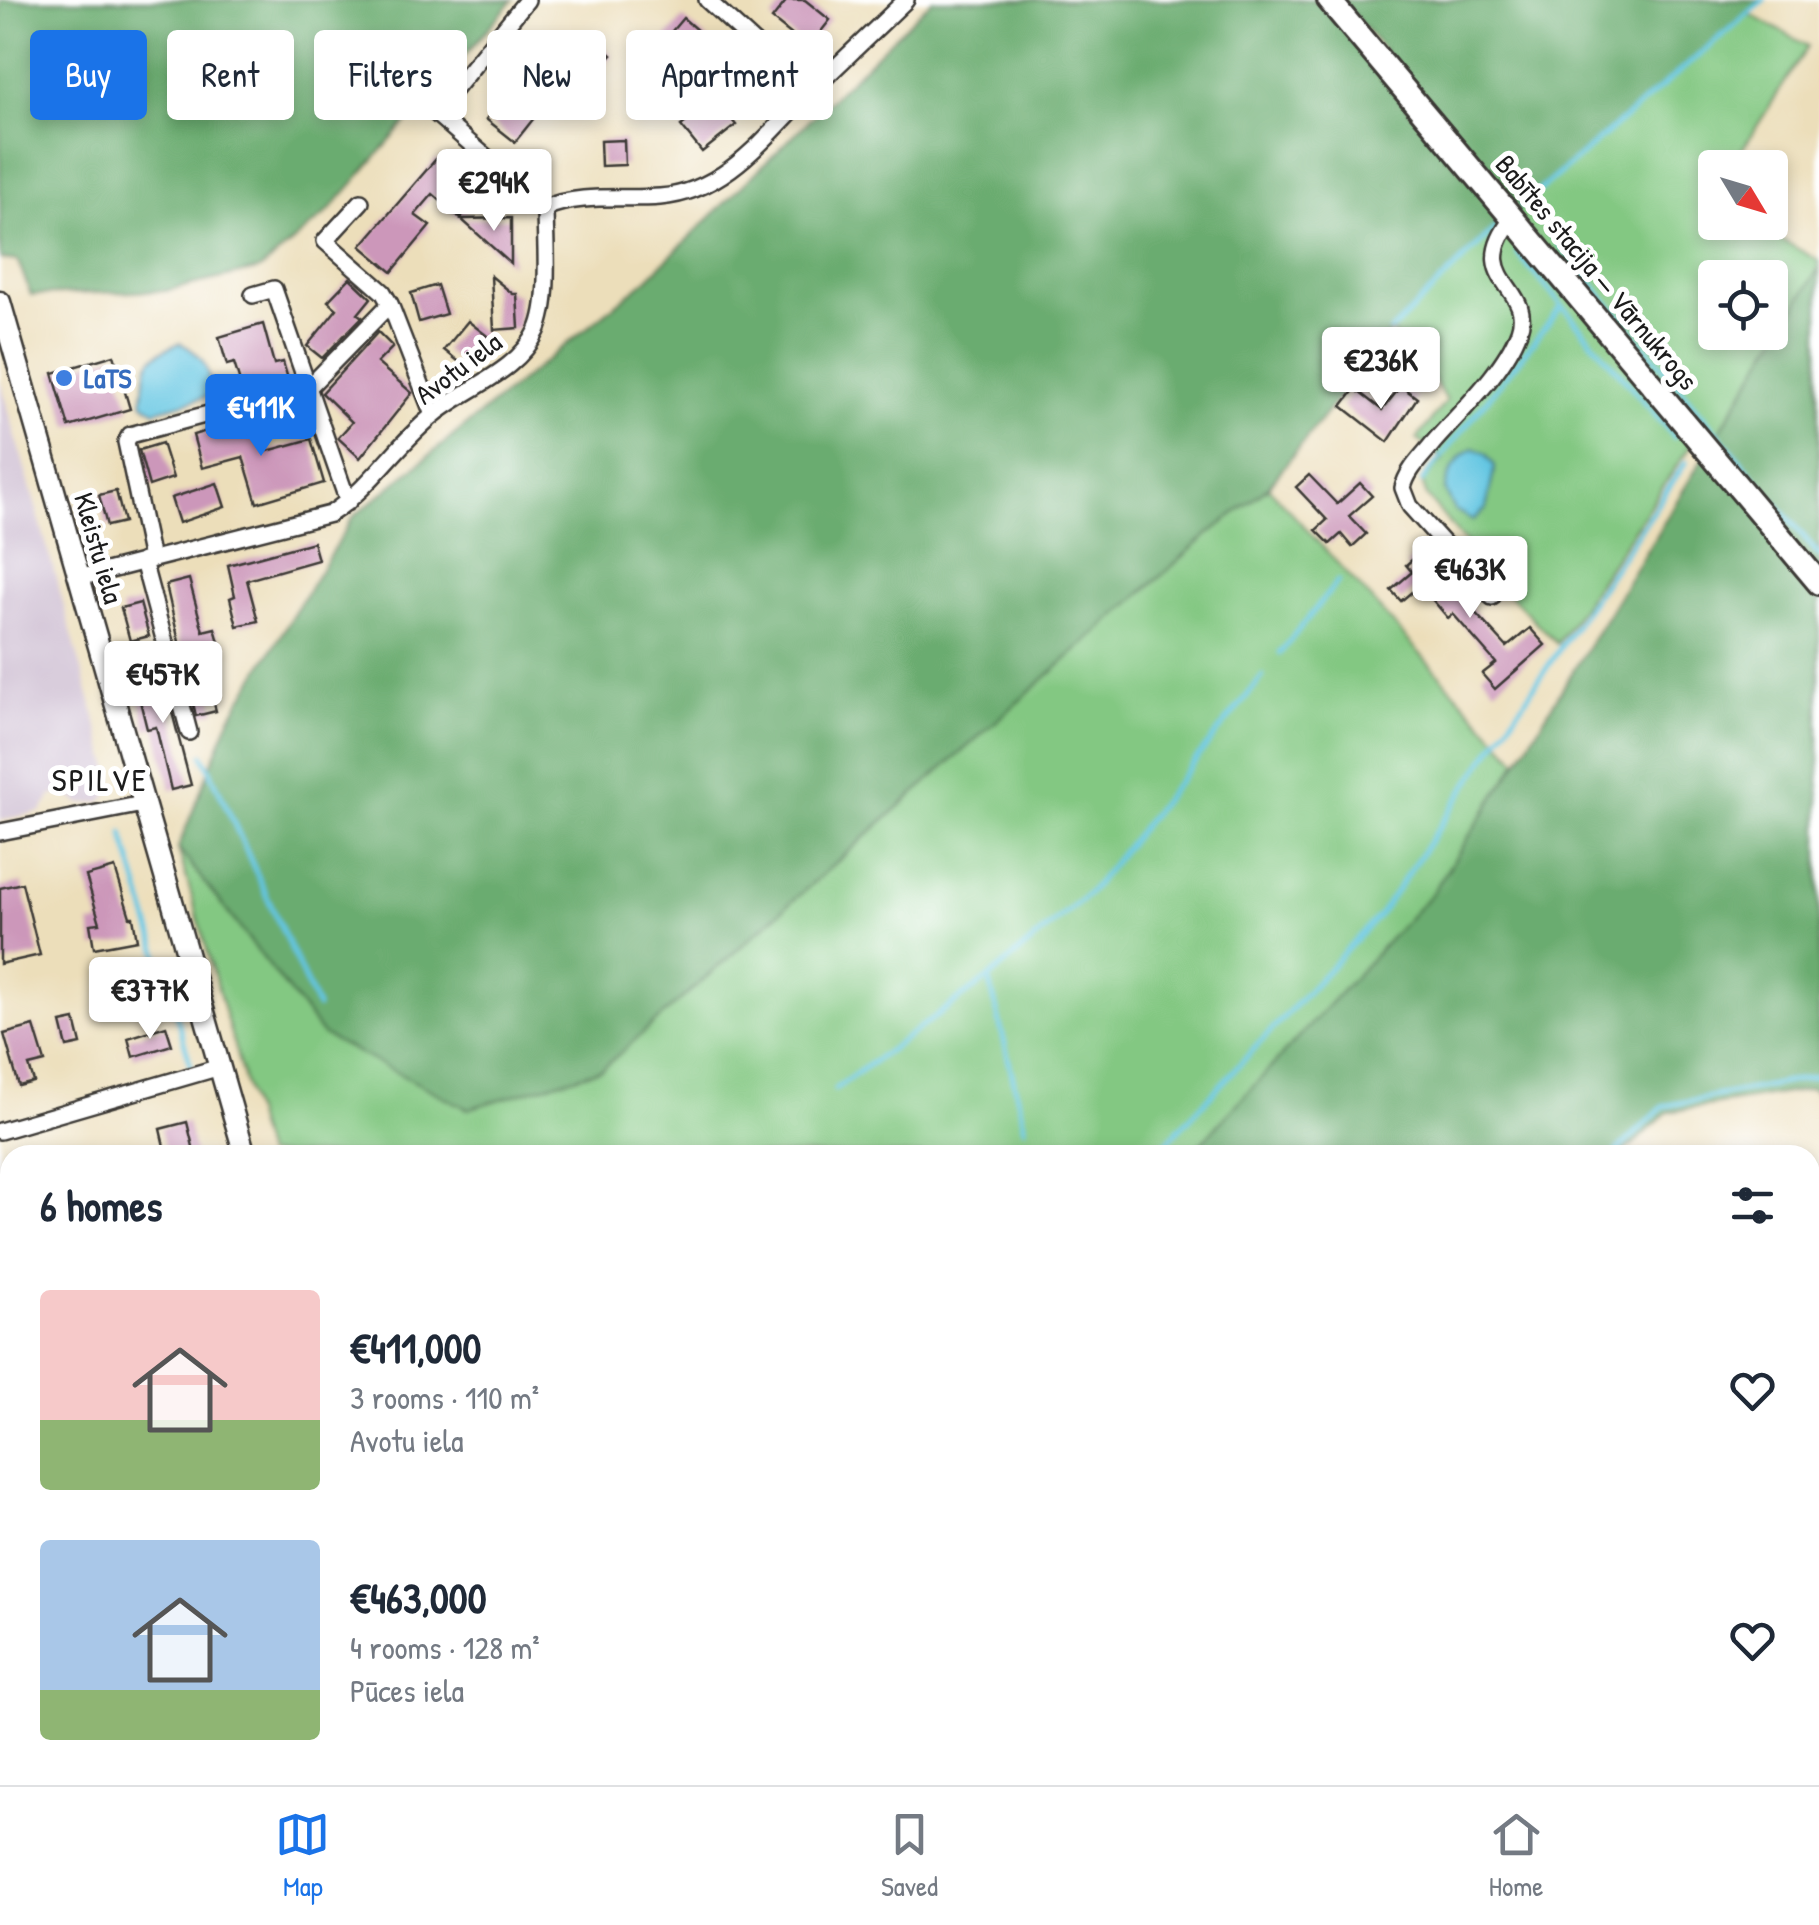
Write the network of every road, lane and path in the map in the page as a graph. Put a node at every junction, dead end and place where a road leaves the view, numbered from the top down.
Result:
1 (527, 0) edge
2 (707, 0) edge
3 (906, 0) edge
4 (1329, 0) edge
5 (740, 30) edge
6 (833, 70) edge
7 (782, 120) edge
8 (361, 202) dead end
9 (546, 208) junction
10 (1512, 218) junction
11 (253, 295) dead end
12 (0, 302) edge
13 (390, 304) junction
14 (309, 387) junction
15 (433, 416) junction
16 (348, 502) junction
17 (147, 560) junction
18 (79, 578) junction
19 (1819, 583) edge
20 (1492, 597) dead end
21 (189, 732) dead end
22 (143, 804) junction
23 (0, 832) edge
24 (220, 1067) junction
25 (0, 1131) edge
26 (242, 1145) edge

1 - 9 street
2 - 5 street
3 - 6 street
4 - 10 main road, Babītes stacija — Vārnukrogs
7 - 9 street
8 - 13 street
9 - 15 street, Avotu iela
10 - 19 main road, Babītes stacija — Vārnukrogs
10 - 20 street
11 - 14 street
12 - 18 street, Kleistu iela
13 - 14 street
13 - 15 street
14 - 16 street
14 - 17 street
15 - 16 street, Avotu iela
16 - 17 street, Avotu iela
17 - 18 street, Avotu iela
17 - 21 street
18 - 22 street, Kleistu iela
22 - 23 street
22 - 24 street, Kleistu iela
24 - 25 street
24 - 26 street, Kleistu iela

